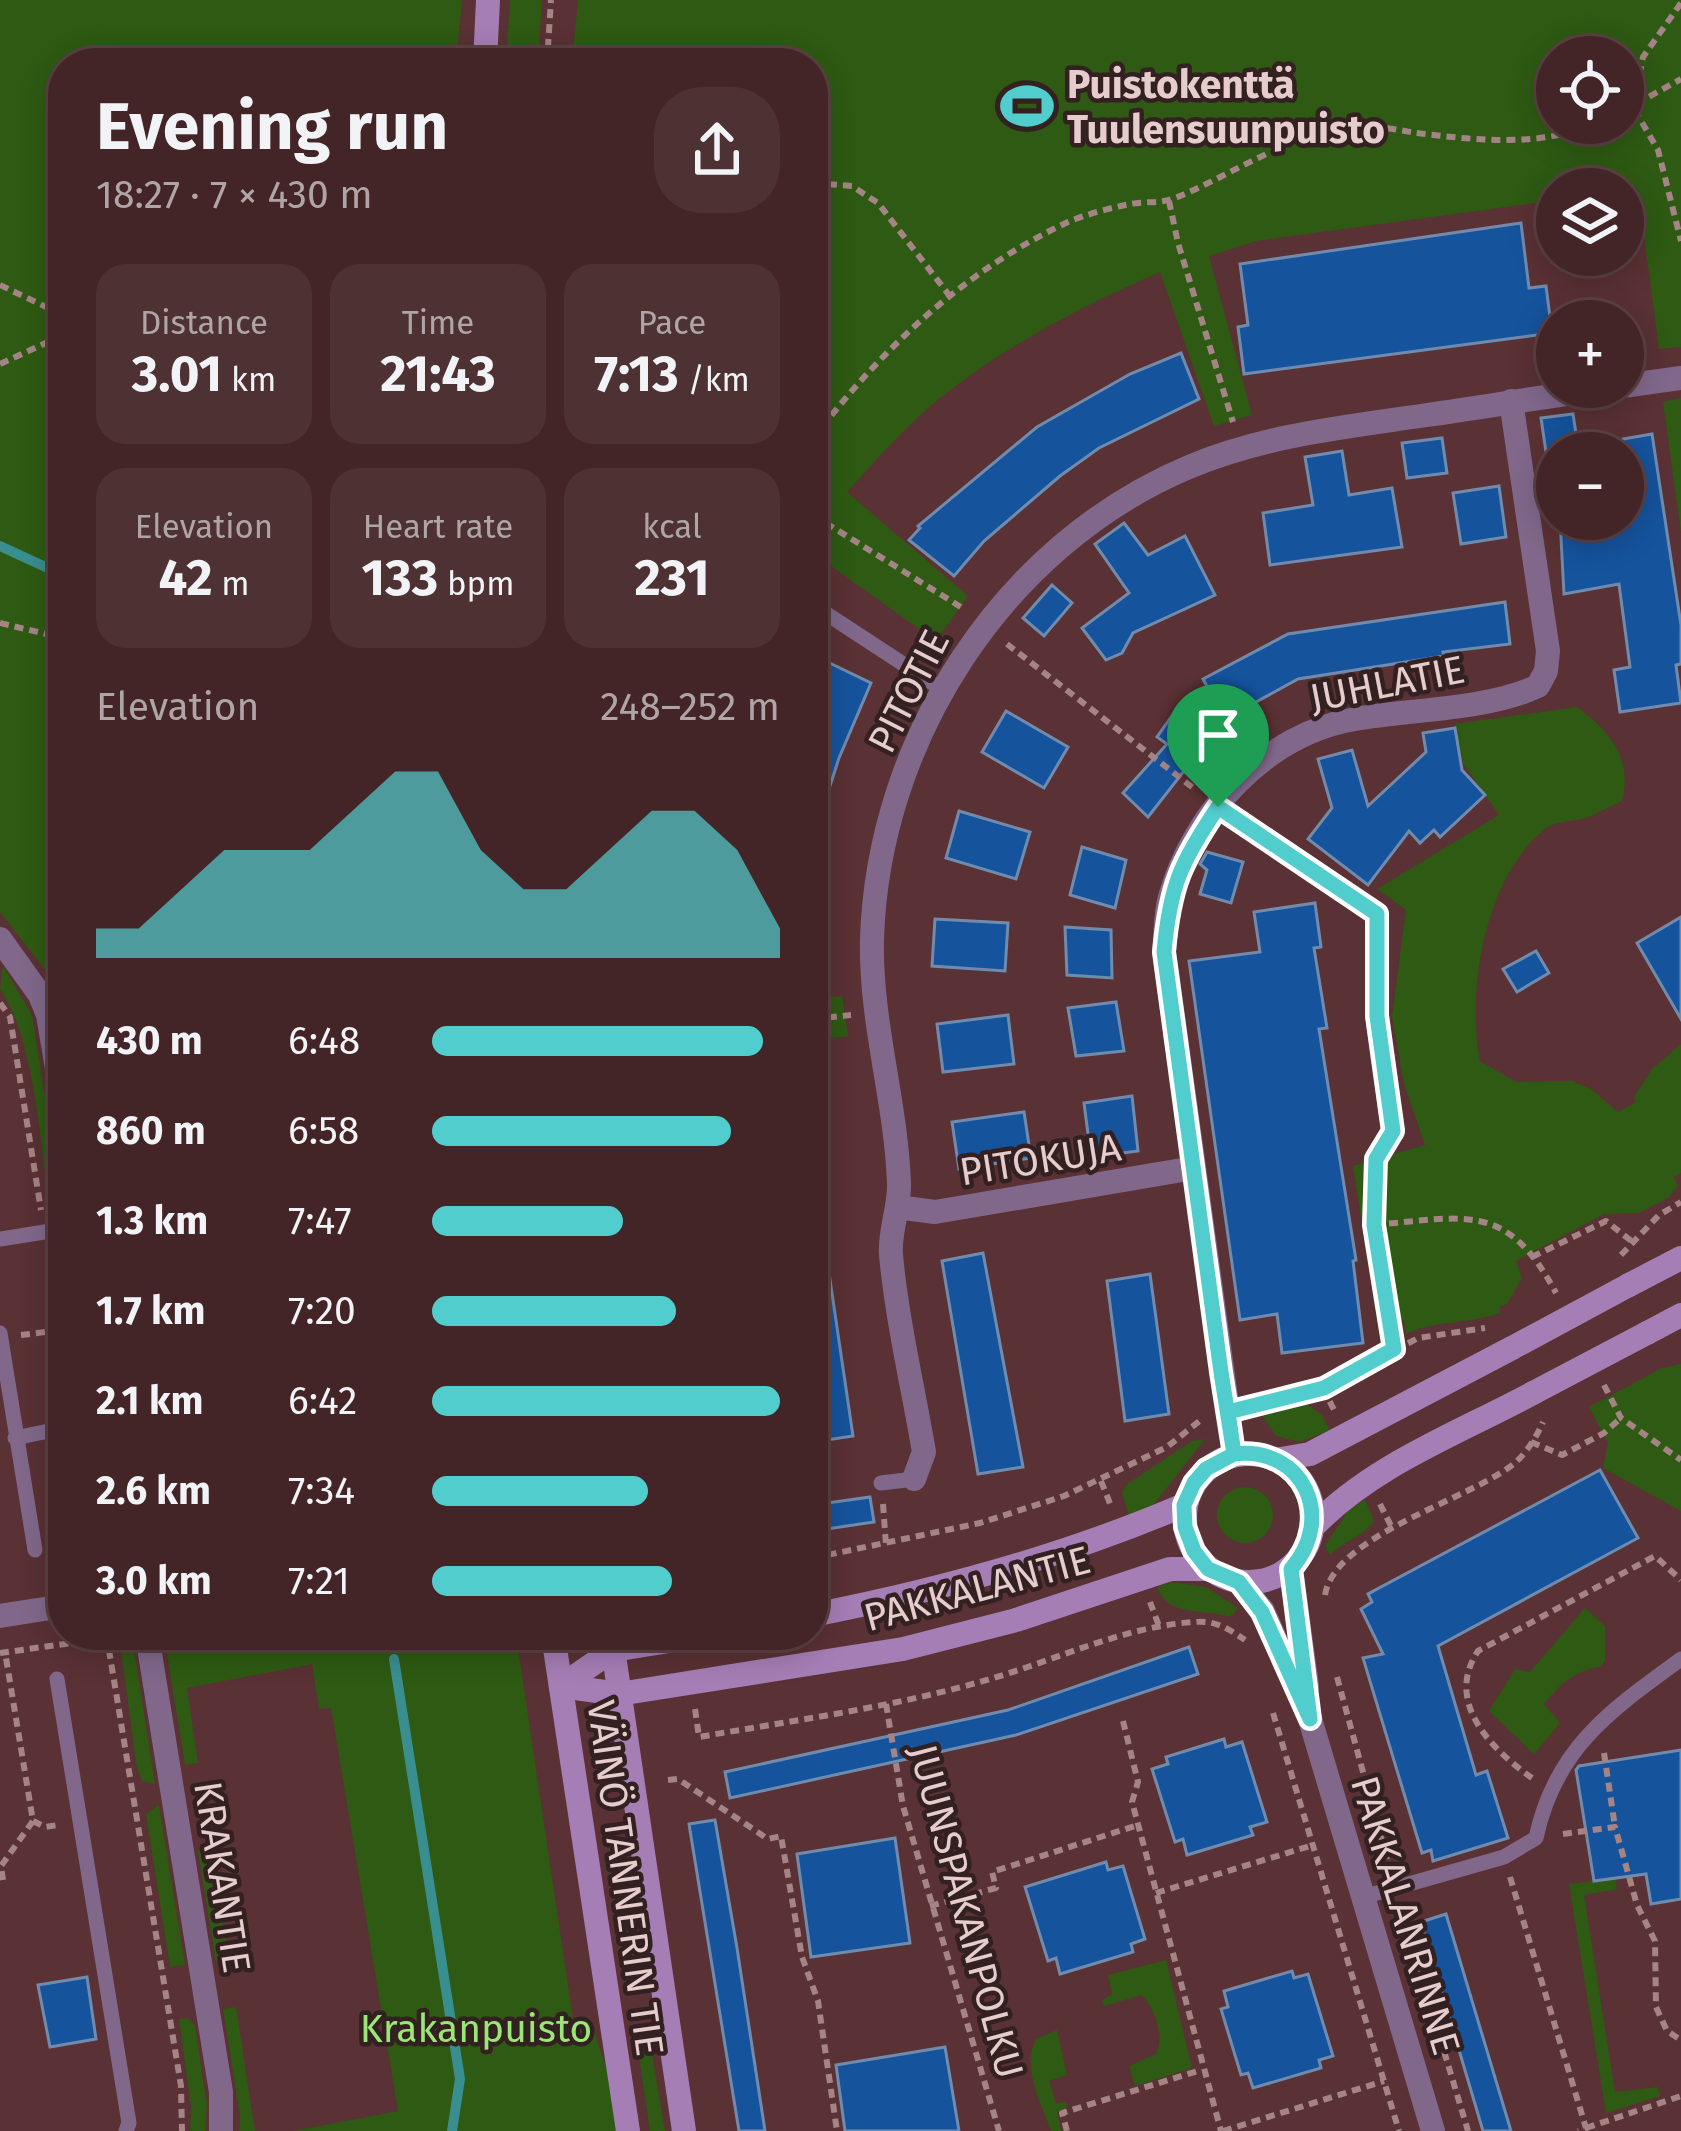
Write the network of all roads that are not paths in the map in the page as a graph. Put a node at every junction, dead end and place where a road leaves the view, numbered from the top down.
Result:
1 (488, 0) edge
2 (486, 48) edge
3 (1681, 378) edge
4 (1644, 383) edge
5 (1536, 398) edge
6 (1511, 401) junction
7 (828, 615) edge
8 (944, 690) junction
9 (1218, 807) junction
10 (0, 940) edge
11 (48, 1015) edge
12 (1393, 1131) road end
13 (1193, 1168) junction
14 (897, 1207) junction
15 (48, 1231) edge
16 (0, 1239) edge
17 (1681, 1258) edge
18 (1681, 1315) edge
19 (0, 1336) edge
20 (48, 1431) edge
21 (15, 1438) junction
22 (1234, 1454) junction
23 (1281, 1459) junction
24 (914, 1479) joint
25 (880, 1483) road end
26 (1184, 1505) junction
27 (1313, 1527) junction
28 (34, 1550) dead end
29 (1208, 1569) junction
30 (1291, 1569) junction
31 (1239, 1582) junction
32 (48, 1608) edge
33 (828, 1612) edge
34 (0, 1616) edge
35 (149, 1650) edge
36 (556, 1650) edge
37 (603, 1650) edge
38 (613, 1650) edge
39 (1681, 1659) edge
40 (57, 1679) dead end
41 (562, 1686) junction
42 (619, 1694) junction
43 (1310, 1719) junction
44 (1363, 1897) junction
45 (126, 2131) edge
46 (221, 2131) edge
47 (628, 2131) edge
48 (684, 2131) edge
49 (1433, 2131) edge

1 - 2 street
3 - 4 street, PITOTIE
5 - 6 street, PITOTIE
6 - 8 street, PITOTIE
6 - 9 street, JUHLATIE
7 - 8 lane
8 - 14 street, PITOTIE
9 - 12 street
9 - 13 street, JUHLATIE
10 - 11 street
13 - 14 street, PITOKUJA
13 - 22 street, JUHLATIE
14 - 24 street, PITOTIE
15 - 16 lane
17 - 23 street, bridge
18 - 27 street, bridge
19 - 21 lane
20 - 21 lane
21 - 28 lane
22 - 23 street
22 - 26 street
23 - 27 street
24 - 25 lane
26 - 29 street
26 - 33 street, PAKKALANTIE
27 - 30 street
29 - 31 street
29 - 42 street, PAKKALANTIE
30 - 31 street
30 - 43 street, PAKKALANRINNE
31 - 43 street, PAKKALANRINNE
32 - 34 street
35 - 46 street, KRAKANTIE
36 - 41 street, VÄINÖ TANNERIN TIE
37 - 41 street
38 - 42 street, VÄINÖ TANNERIN TIE
39 - 44 lane
40 - 45 lane
41 - 42 street, PAKKALANTIE
41 - 47 street, VÄINÖ TANNERIN TIE
42 - 48 street, VÄINÖ TANNERIN TIE
43 - 44 street, PAKKALANRINNE
44 - 49 street, PAKKALANRINNE

